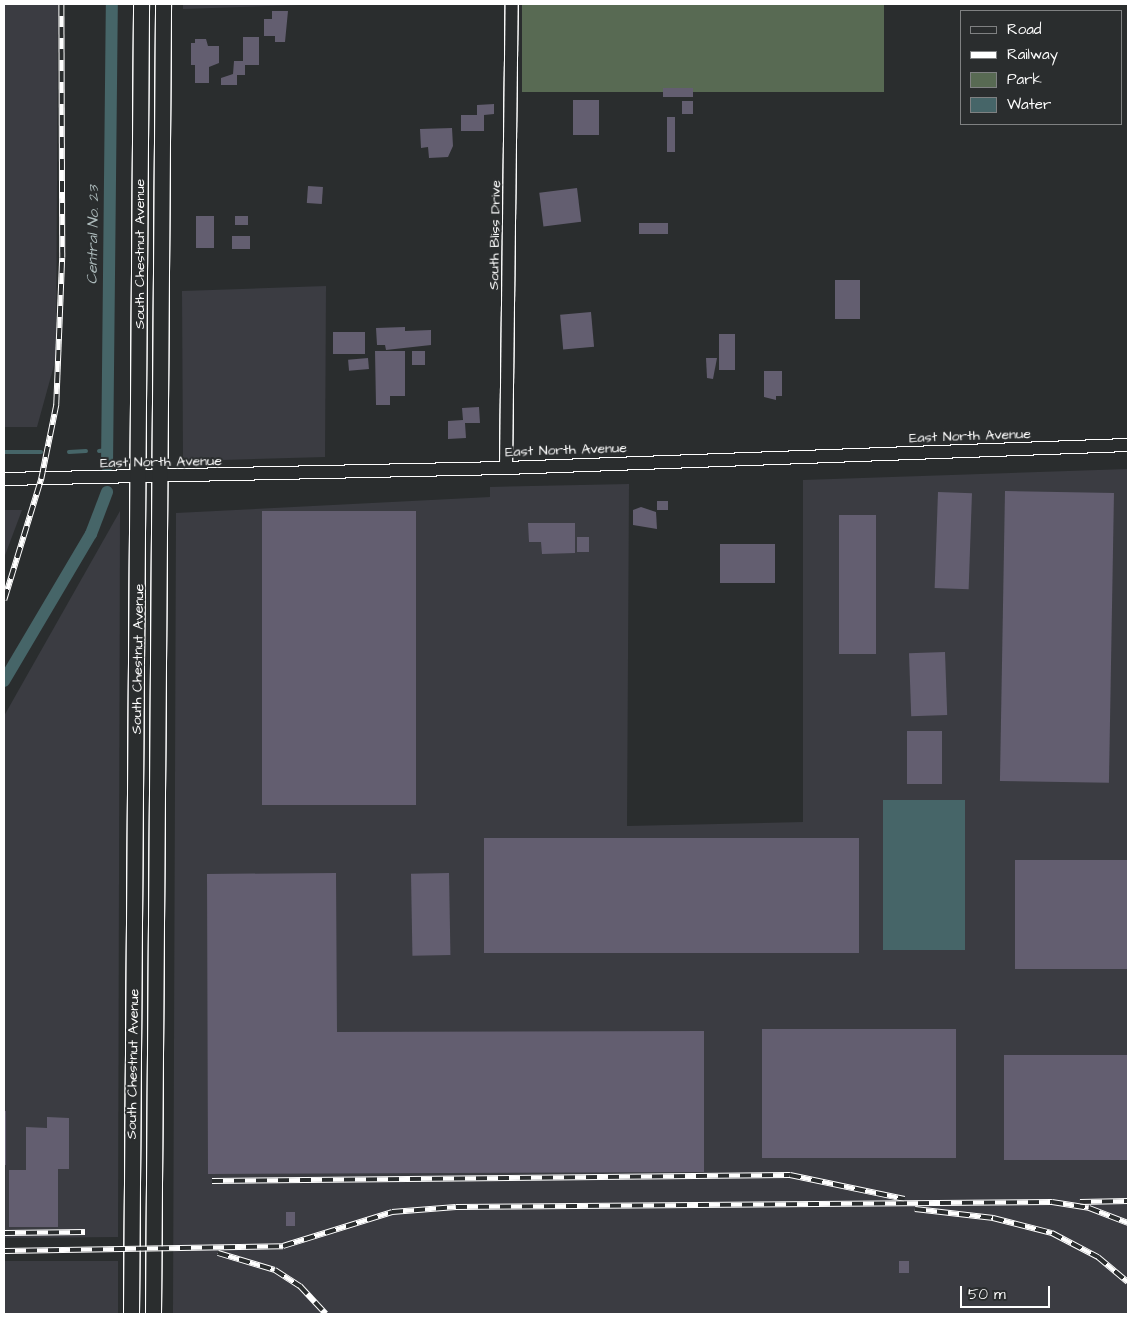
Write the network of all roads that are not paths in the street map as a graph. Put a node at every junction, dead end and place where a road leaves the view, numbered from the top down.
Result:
1 (141, 4) edge
2 (164, 4) edge
3 (512, 4) edge
4 (1128, 445) edge
5 (506, 468) junction
6 (139, 478) junction
7 (162, 478) junction
8 (4, 479) edge
9 (130, 1314) edge
10 (153, 1314) edge

1 - 6 main road, South Chestnut Avenue
2 - 7 main road, South Chestnut Avenue
3 - 5 street, South Bliss Drive
4 - 5 street, East North Avenue
5 - 7 street, East North Avenue
6 - 7 street, East North Avenue
6 - 8 street, East North Avenue
6 - 9 main road, South Chestnut Avenue
7 - 10 main road, South Chestnut Avenue

